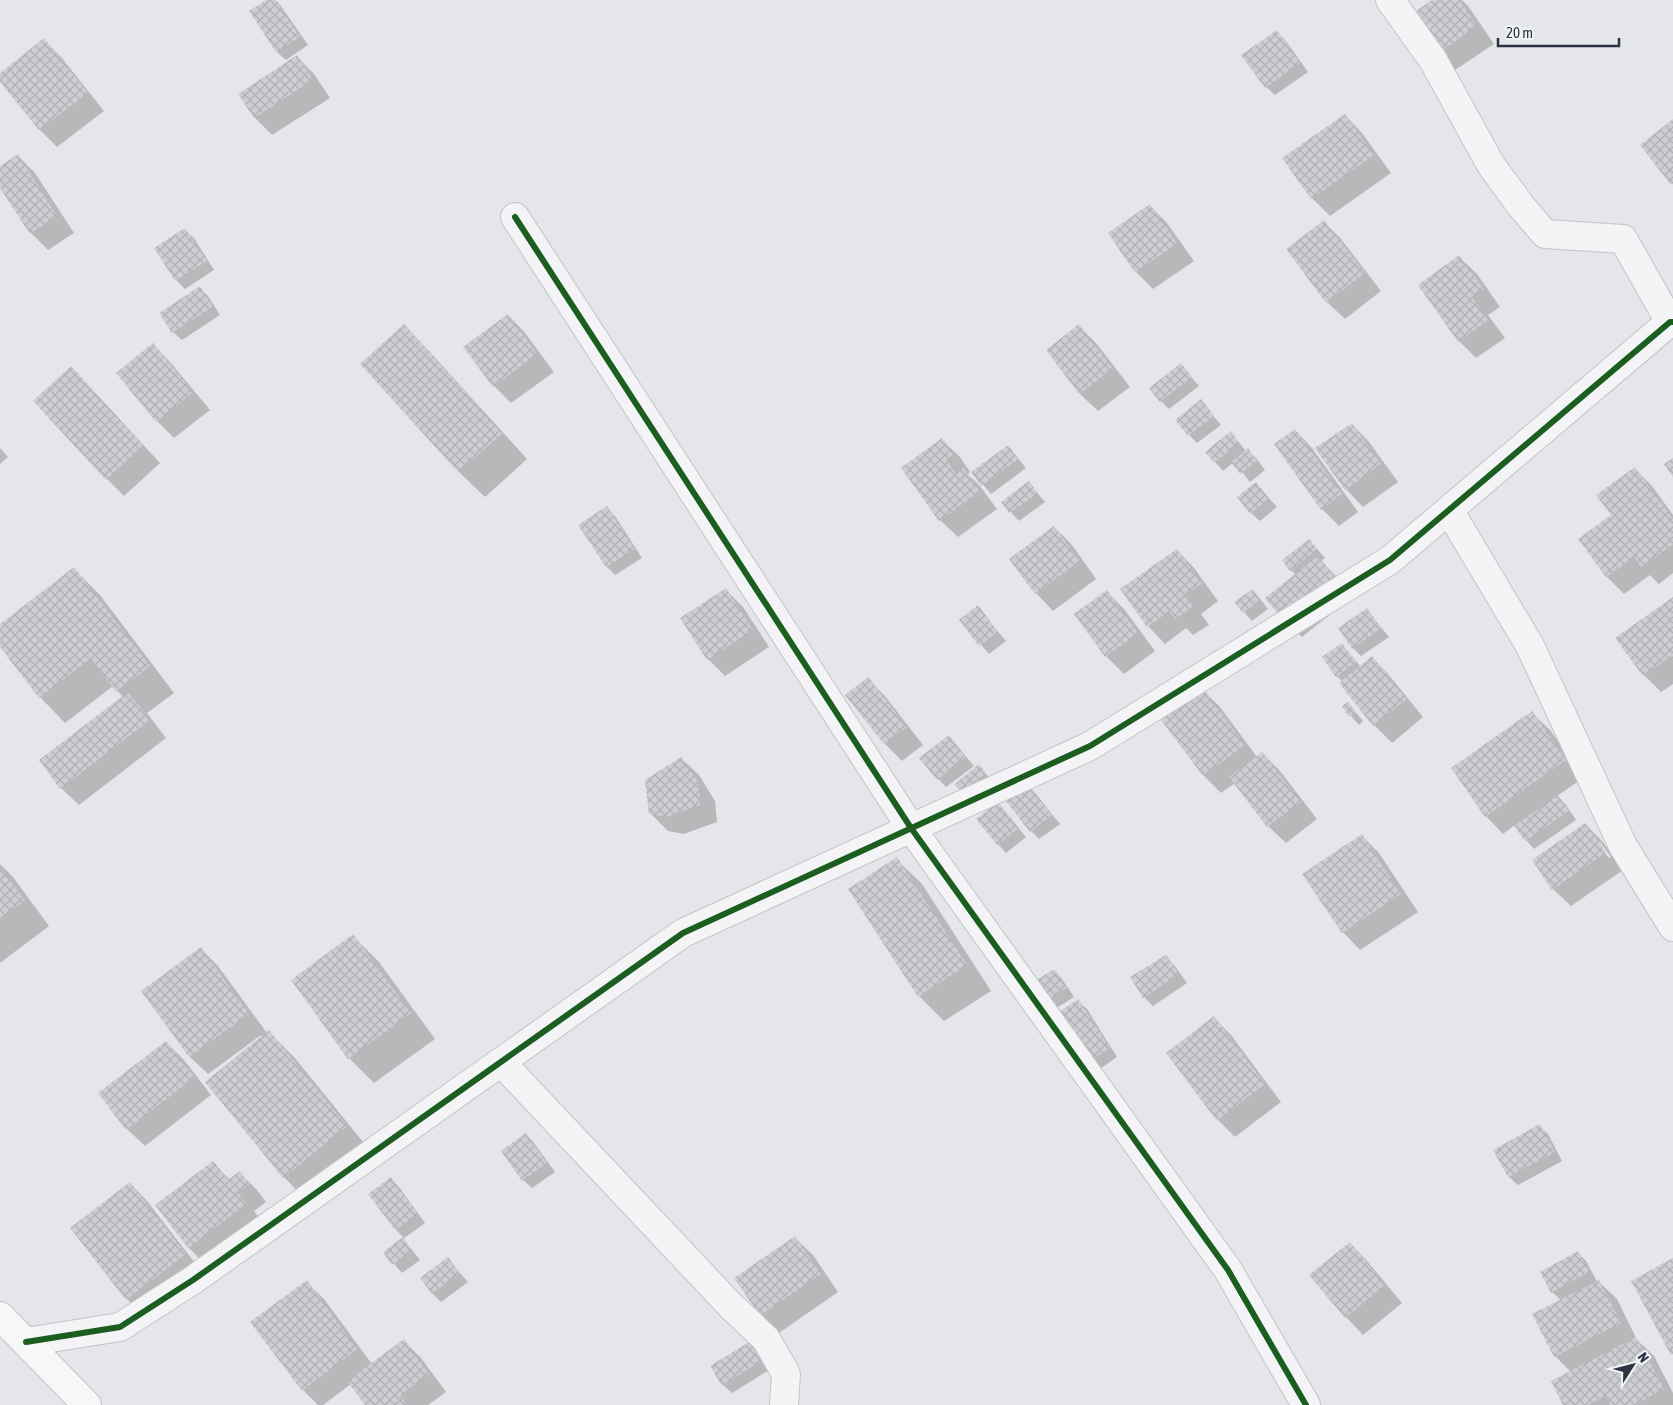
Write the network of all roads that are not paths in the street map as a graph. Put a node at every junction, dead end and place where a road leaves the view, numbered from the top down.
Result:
1 (1390, 0) edge
2 (515, 217) dead end
3 (1671, 322) edge
4 (1449, 510) junction
5 (911, 828) junction
6 (1673, 926) edge
7 (501, 1062) junction
8 (0, 1316) edge
9 (26, 1342) junction
10 (87, 1405) edge
11 (784, 1405) edge
12 (1306, 1405) edge

1 - 3 street
2 - 5 street
3 - 4 street
4 - 5 street
4 - 6 street
5 - 7 street
5 - 12 street
7 - 9 street
7 - 11 street
8 - 9 main road
9 - 10 main road

